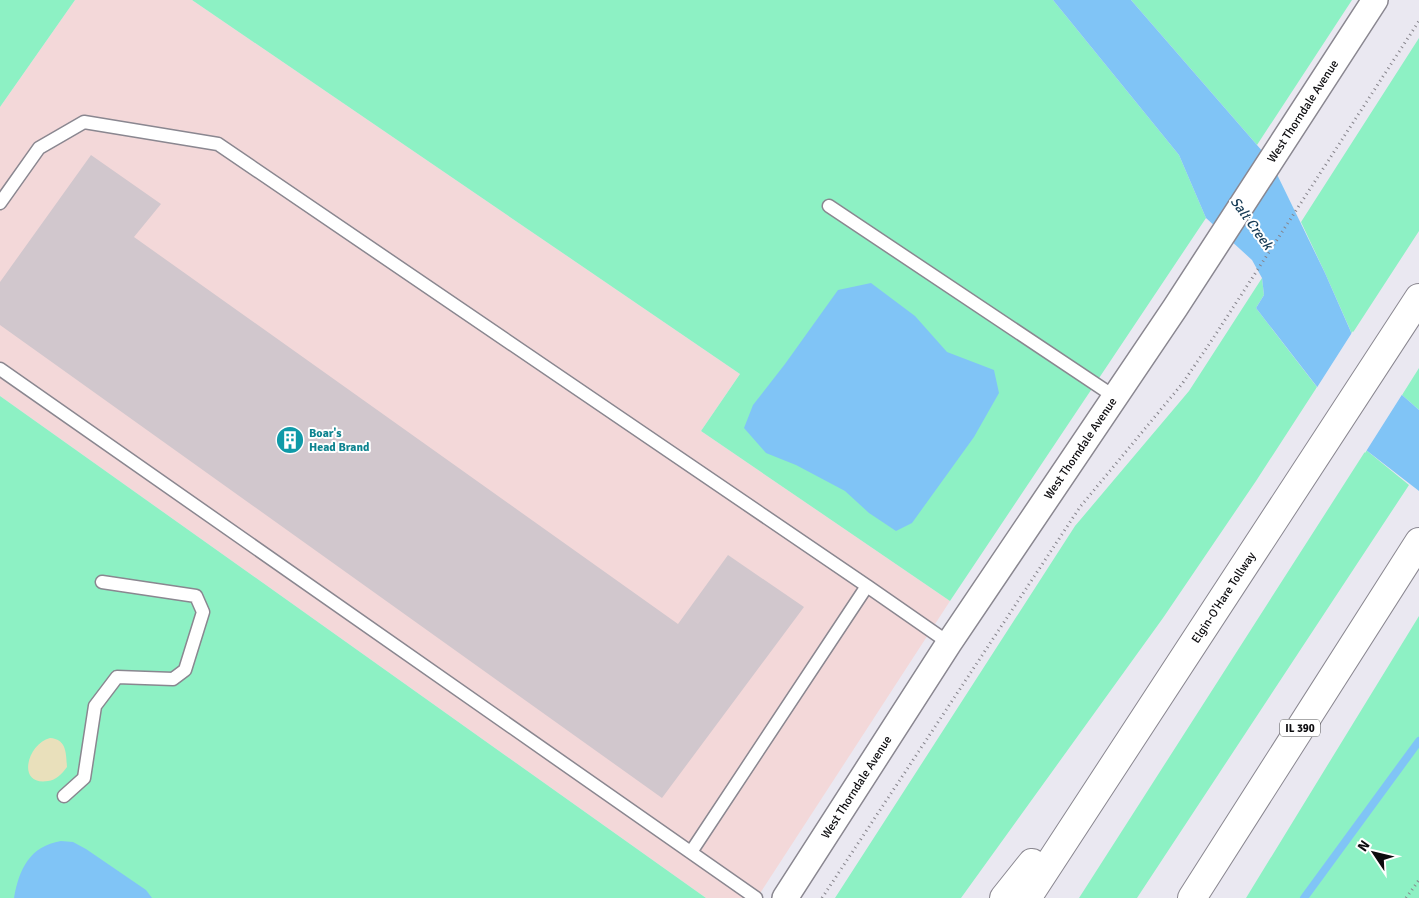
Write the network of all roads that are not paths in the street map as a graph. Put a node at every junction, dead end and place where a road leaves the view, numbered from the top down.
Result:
1 (1375, 0) edge
2 (0, 203) edge
3 (829, 206) dead end
4 (1419, 298) edge
5 (0, 369) edge
6 (1115, 397) junction
7 (1414, 550) edge
8 (102, 582) dead end
9 (867, 586) junction
10 (949, 643) junction
11 (1121, 754) junction
12 (64, 796) dead end
13 (691, 852) junction
14 (756, 898) edge
15 (785, 898) edge
16 (1004, 898) edge
17 (1027, 898) edge
18 (1192, 898) edge

1 - 6 street, West Thorndale Avenue
2 - 9 lane
3 - 6 lane
4 - 11 highway, Elgin-O'Hare Tollway
5 - 13 lane
6 - 10 street, West Thorndale Avenue
7 - 18 highway, IL 390
8 - 12 lane
9 - 10 lane
9 - 13 lane
10 - 15 street, West Thorndale Avenue
11 - 16 highway
11 - 17 highway, Elgin-O'Hare Tollway
13 - 14 lane

